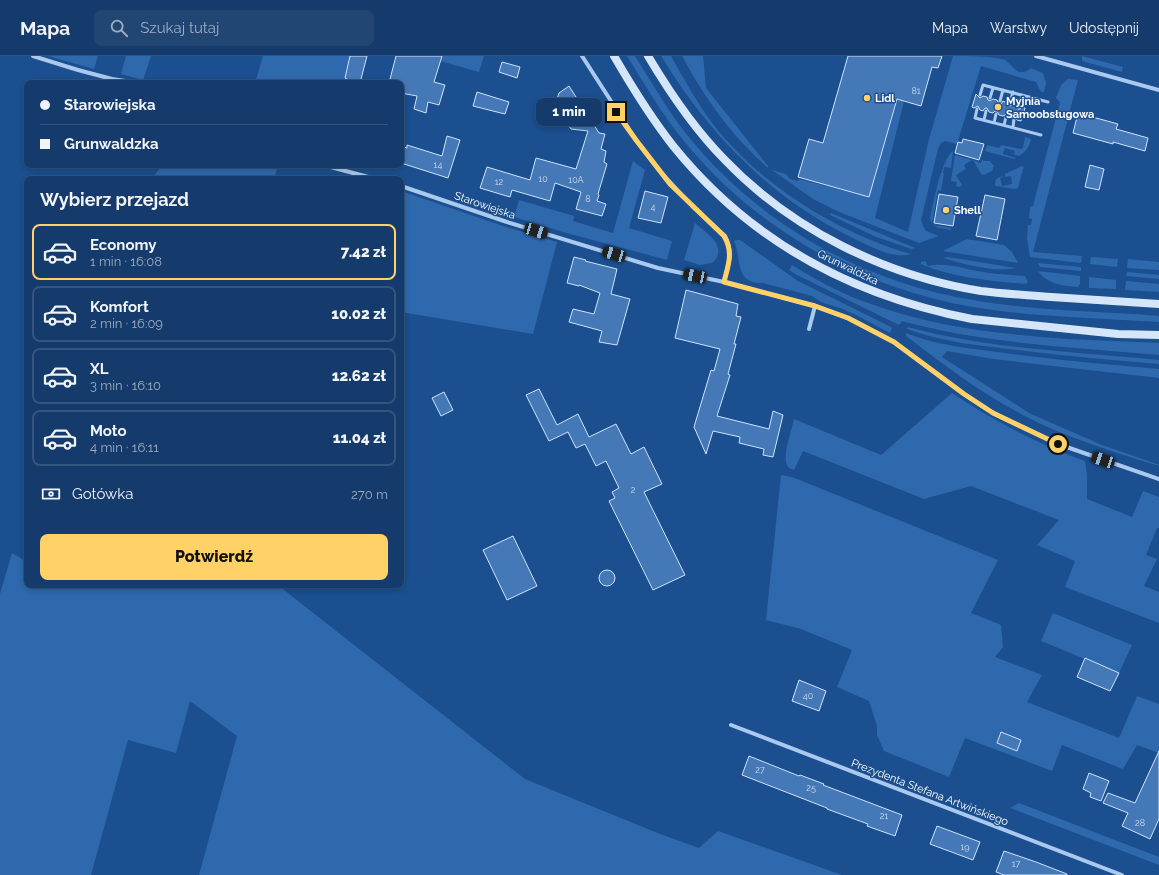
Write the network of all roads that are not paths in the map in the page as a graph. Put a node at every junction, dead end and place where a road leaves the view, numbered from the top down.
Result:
1 (34, 56) edge
2 (582, 56) edge
3 (614, 56) edge
4 (648, 56) edge
5 (1036, 56) edge
6 (119, 80) edge
7 (993, 88) junction
8 (1004, 90) junction
9 (1159, 90) edge
10 (1013, 92) junction
11 (980, 95) dead end
12 (1022, 95) junction
13 (990, 98) dead end
14 (1000, 101) dead end
15 (1048, 102) dead end
16 (1010, 104) dead end
17 (1019, 106) dead end
18 (977, 109) dead end
19 (986, 111) dead end
20 (996, 114) dead end
21 (1006, 117) dead end
22 (1014, 119) dead end
23 (984, 120) junction
24 (994, 123) junction
25 (1004, 125) junction
26 (1013, 128) junction
27 (1041, 135) dead end
28 (334, 168) edge
29 (365, 176) edge
30 (404, 187) edge
31 (724, 282) junction
32 (1159, 304) edge
33 (815, 306) junction
34 (809, 329) dead end
35 (1159, 335) edge
36 (1159, 479) edge
37 (731, 725) dead end
38 (1122, 875) edge

1 - 6 street
2 - 31 street
3 - 35 main road, Grunwaldzka
4 - 32 main road, Grunwaldzka
5 - 9 street
7 - 8 lane
7 - 11 lane
7 - 13 lane
8 - 10 lane
8 - 14 lane
10 - 12 lane
10 - 16 lane
12 - 15 lane
12 - 17 lane
18 - 23 lane
19 - 23 lane
20 - 24 lane
21 - 25 lane
22 - 26 lane
23 - 24 lane
24 - 25 lane
25 - 26 lane
26 - 27 lane
28 - 29 street
30 - 31 street, Starowiejska
31 - 33 street, Starowiejska
33 - 34 street
33 - 36 street, Starowiejska
37 - 38 street, Prezydenta Stefana Artwińskiego

